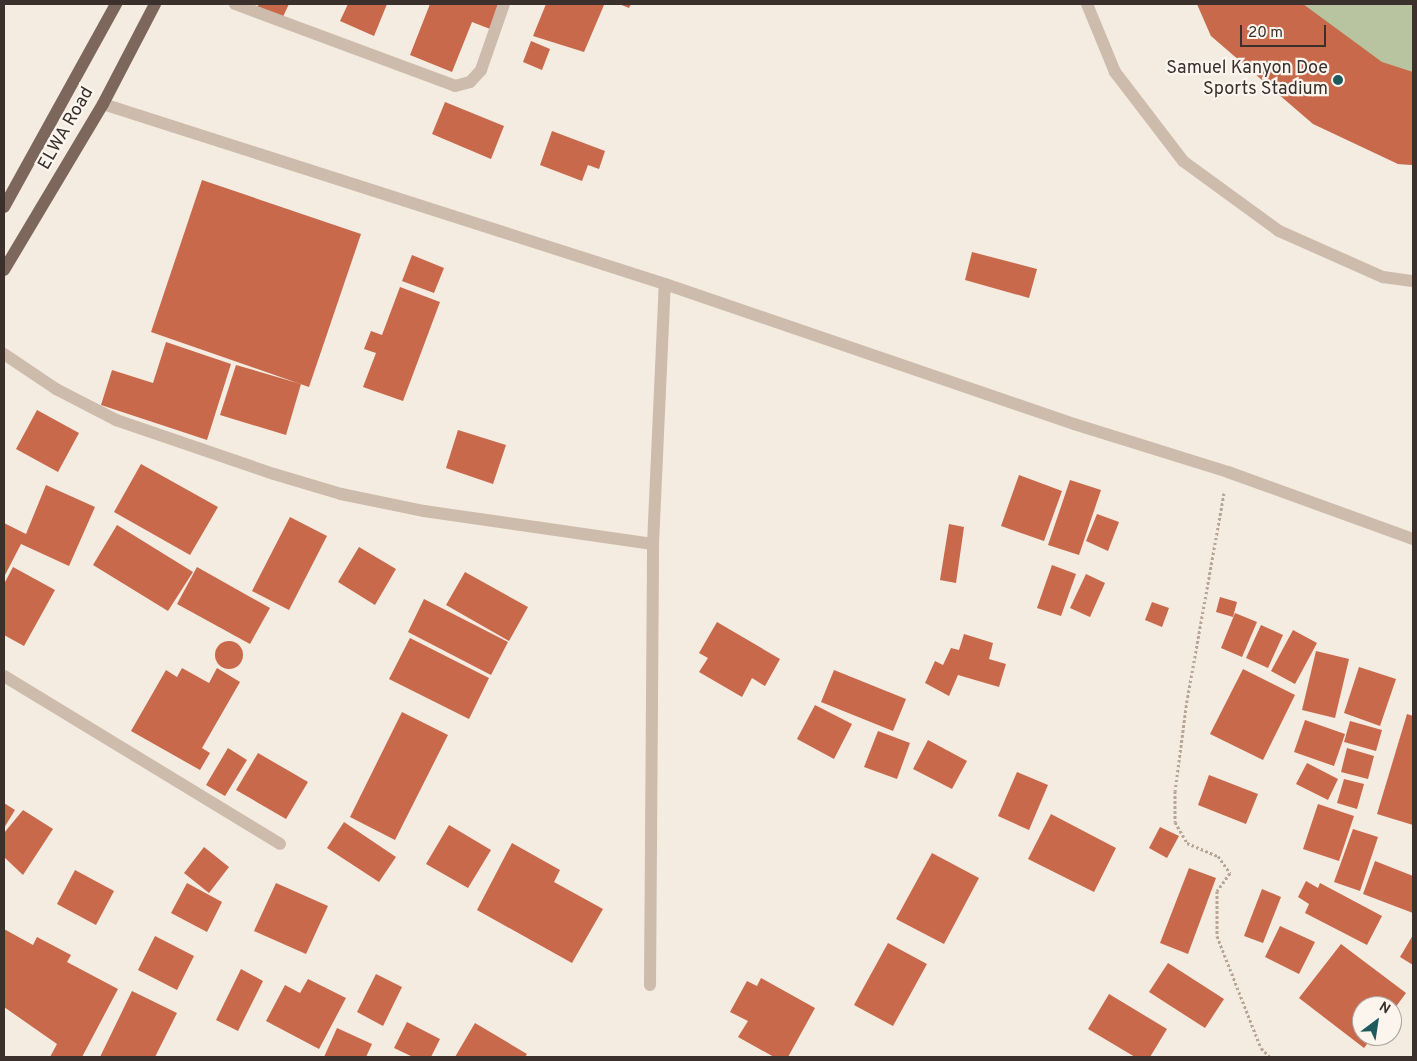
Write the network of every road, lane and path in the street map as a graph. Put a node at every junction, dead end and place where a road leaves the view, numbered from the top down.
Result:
1 (116, 4) edge
2 (155, 4) edge
3 (236, 4) edge
4 (504, 4) edge
5 (1087, 4) edge
6 (103, 104) junction
7 (4, 207) edge
8 (4, 270) edge
9 (1413, 282) edge
10 (665, 284) junction
11 (4, 354) edge
12 (1228, 472) junction
13 (1413, 539) edge
14 (653, 544) junction
15 (4, 676) edge
16 (280, 844) dead end
17 (650, 986) dead end
18 (1270, 1057) edge

1 - 7 main road, ELWA Road
2 - 6 main road, ELWA Road
3 - 4 street
5 - 9 street
6 - 8 main road, ELWA Road
6 - 10 street
10 - 12 street
10 - 14 street
11 - 14 street
12 - 13 street
12 - 18 path
14 - 17 street
15 - 16 street

